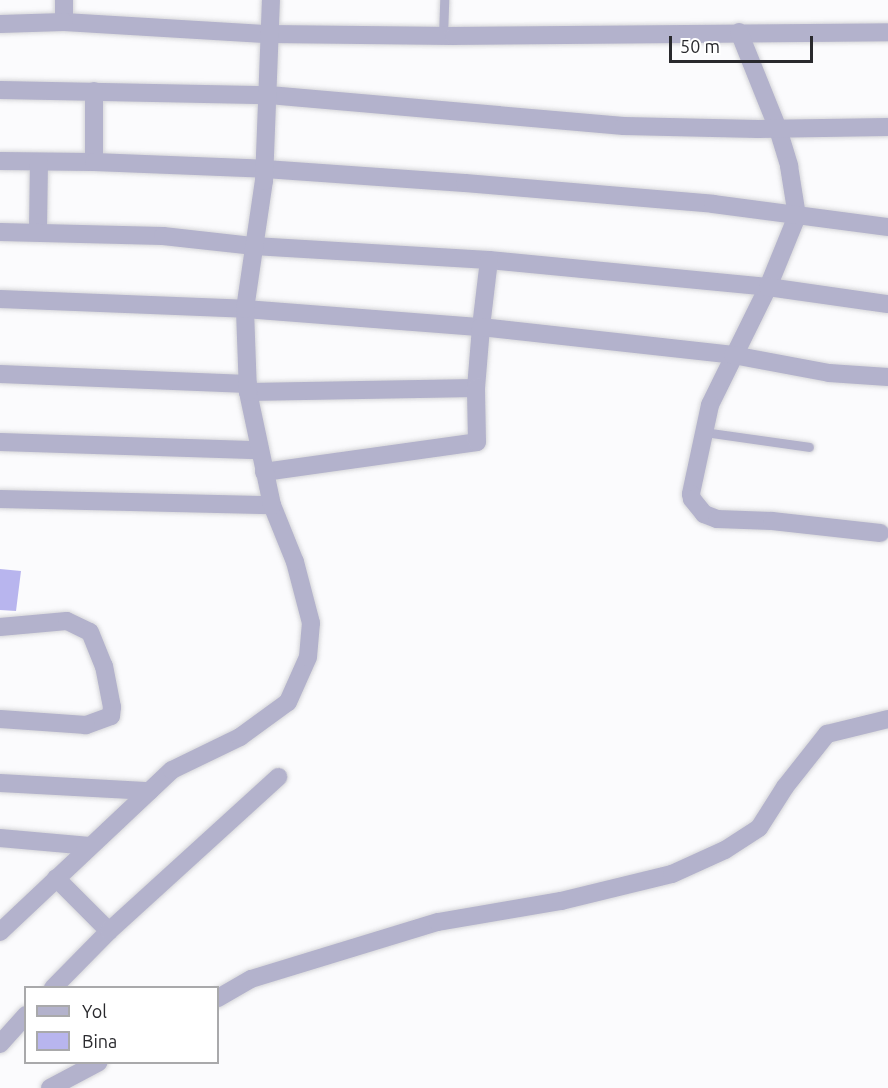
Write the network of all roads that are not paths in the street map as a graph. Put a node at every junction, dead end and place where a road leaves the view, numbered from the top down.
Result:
1 (64, 0) edge
2 (271, 0) edge
3 (444, 0) edge
4 (64, 22) junction
5 (0, 24) edge
6 (739, 32) junction
7 (888, 32) edge
8 (269, 34) junction
9 (443, 36) junction
10 (0, 90) edge
11 (94, 91) junction
12 (269, 95) junction
13 (888, 127) edge
14 (778, 129) junction
15 (0, 162) edge
16 (39, 162) junction
17 (94, 162) junction
18 (265, 169) junction
19 (797, 216) junction
20 (888, 227) edge
21 (38, 231) junction
22 (0, 232) edge
23 (254, 246) junction
24 (489, 260) junction
25 (768, 287) junction
26 (0, 299) edge
27 (888, 304) edge
28 (245, 309) junction
29 (481, 327) junction
30 (733, 355) junction
31 (0, 374) edge
32 (888, 377) edge
33 (248, 388) junction
34 (476, 388) junction
35 (704, 432) junction
36 (0, 442) edge
37 (809, 447) dead end
38 (259, 450) junction
39 (264, 472) junction
40 (0, 499) edge
41 (272, 505) junction
42 (880, 533) dead end
43 (0, 627) edge
44 (0, 719) edge
45 (888, 719) edge
46 (278, 777) dead end
47 (0, 783) edge
48 (150, 791) junction
49 (0, 838) edge
50 (90, 846) junction
51 (56, 878) junction
52 (109, 931) junction
53 (0, 932) edge
54 (54, 986) edge
55 (219, 997) edge
56 (24, 1017) edge
57 (0, 1044) edge
58 (95, 1064) edge
59 (50, 1088) edge

1 - 4 street
2 - 8 street
3 - 9 lane
4 - 5 street
4 - 8 street
6 - 7 street
6 - 9 street
6 - 14 street
8 - 9 street
8 - 12 street
10 - 11 street
11 - 12 street
11 - 17 street
12 - 14 street
12 - 18 street
13 - 14 street
14 - 19 street
15 - 16 street
16 - 17 street
16 - 21 street
17 - 18 street
18 - 19 street
18 - 23 street
19 - 20 street
19 - 25 street
21 - 22 street
21 - 23 street
23 - 24 street
23 - 28 street
24 - 25 street
24 - 29 street
25 - 27 street
25 - 30 street
26 - 28 street
28 - 29 street
28 - 33 street
29 - 30 street
29 - 34 street
30 - 32 street
30 - 35 street
31 - 33 street
33 - 34 street
33 - 38 street
34 - 39 street
35 - 37 lane
35 - 42 street
36 - 38 street
38 - 39 street
39 - 41 street
40 - 41 street
41 - 48 street
43 - 44 street
45 - 55 street
46 - 52 street
47 - 48 street
48 - 50 street
49 - 50 street
50 - 51 street
51 - 52 street
51 - 53 street
52 - 54 street
56 - 57 street
58 - 59 street

